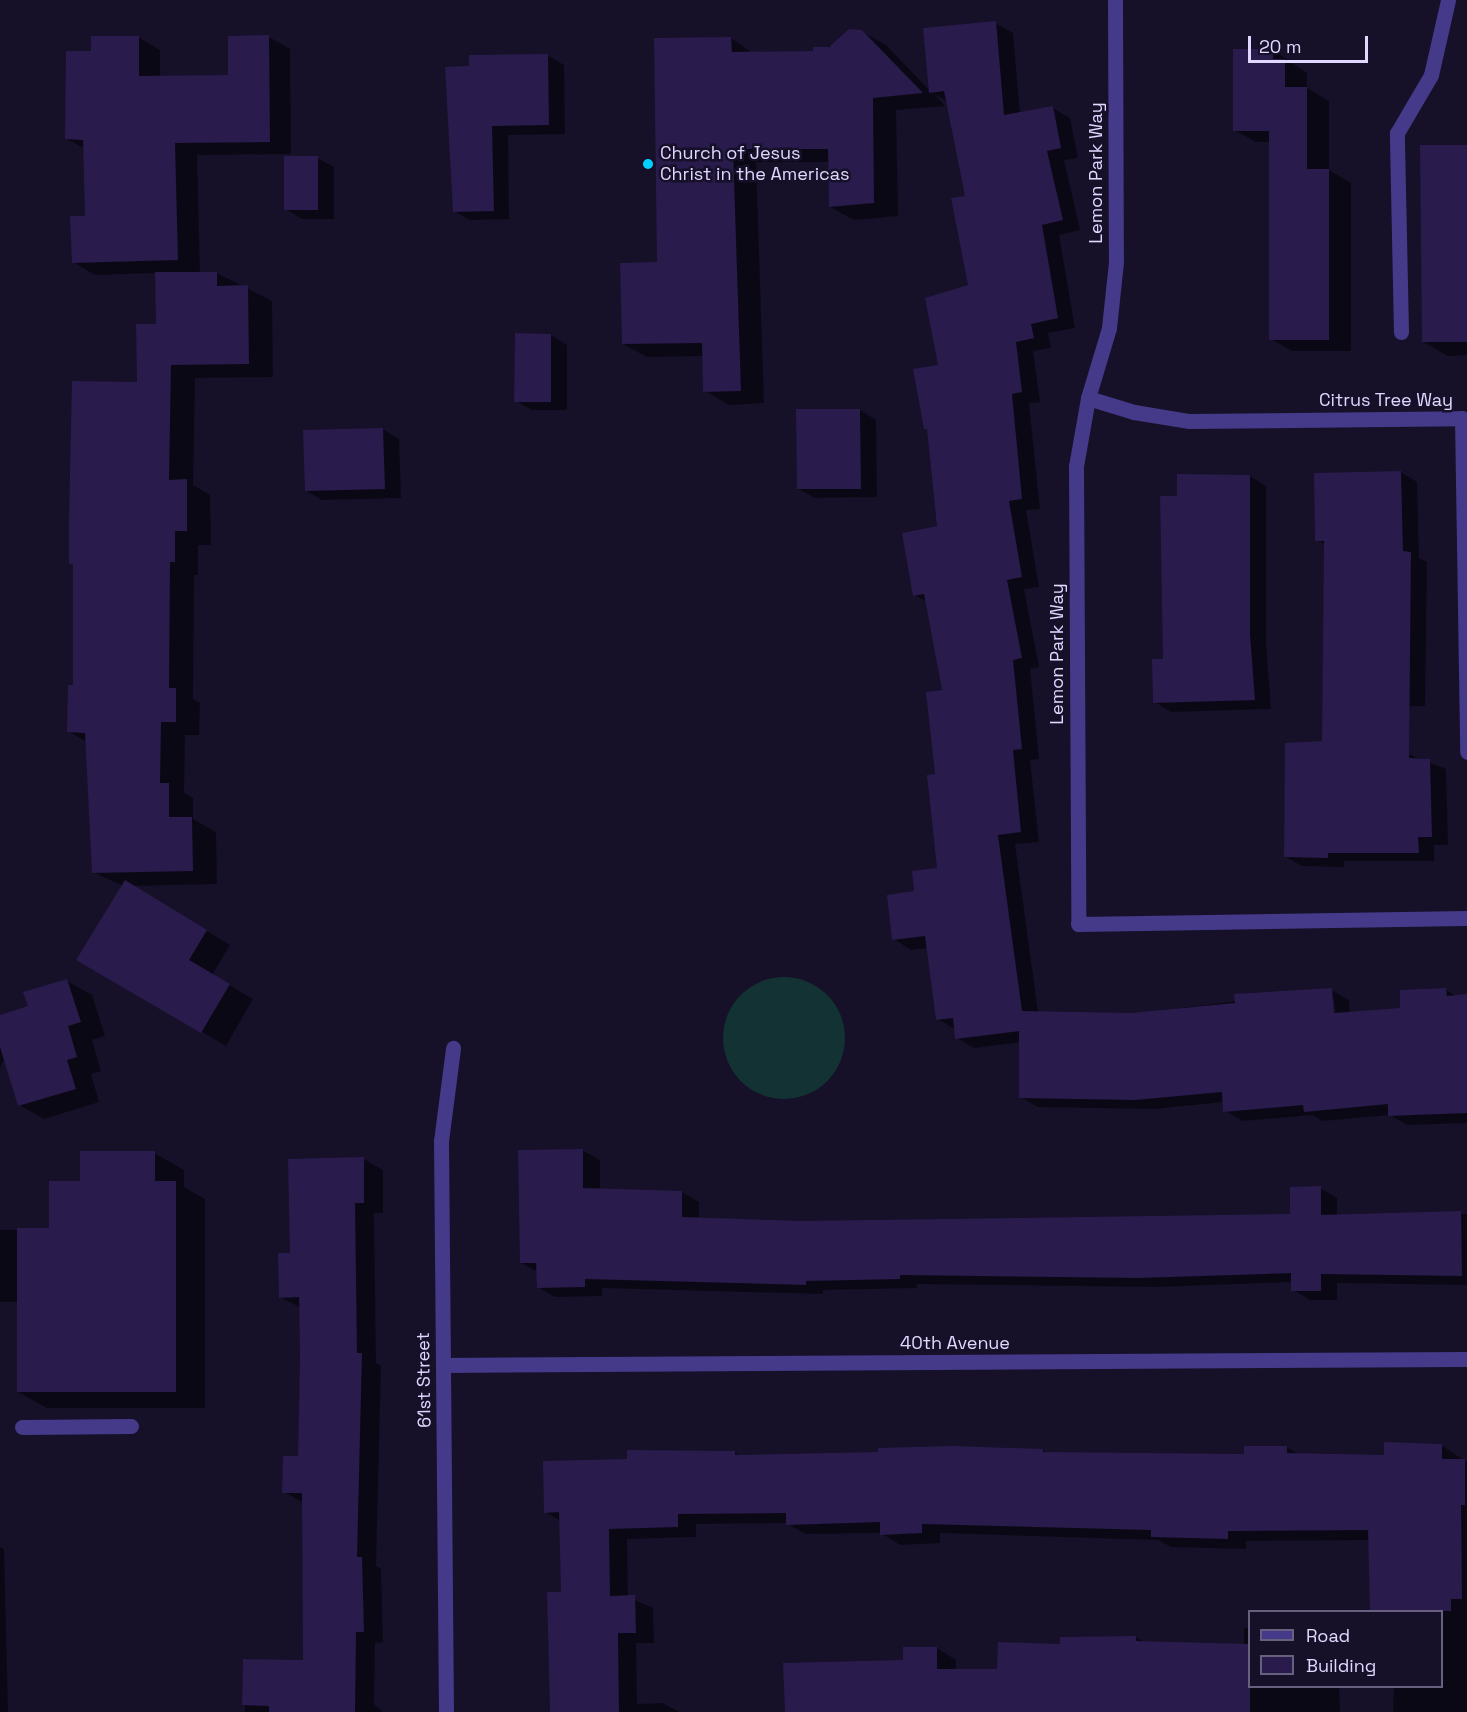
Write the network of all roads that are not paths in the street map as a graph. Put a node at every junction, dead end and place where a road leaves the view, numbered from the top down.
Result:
1 (1115, 0) edge
2 (1448, 0) edge
3 (1401, 332) dead end
4 (1088, 398) junction
5 (1466, 531) edge
6 (1467, 752) edge
7 (1467, 918) edge
8 (453, 1048) dead end
9 (1467, 1359) edge
10 (443, 1365) junction
11 (131, 1426) dead end
12 (22, 1427) dead end
13 (446, 1712) edge

1 - 4 street, Lemon Park Way
2 - 3 street
4 - 5 street, Citrus Tree Way
4 - 7 street, Lemon Park Way
5 - 6 street, Citrus Tree Way
8 - 10 street, 61st Street
9 - 10 street, 40th Avenue
10 - 13 street, 61st Street
11 - 12 street

